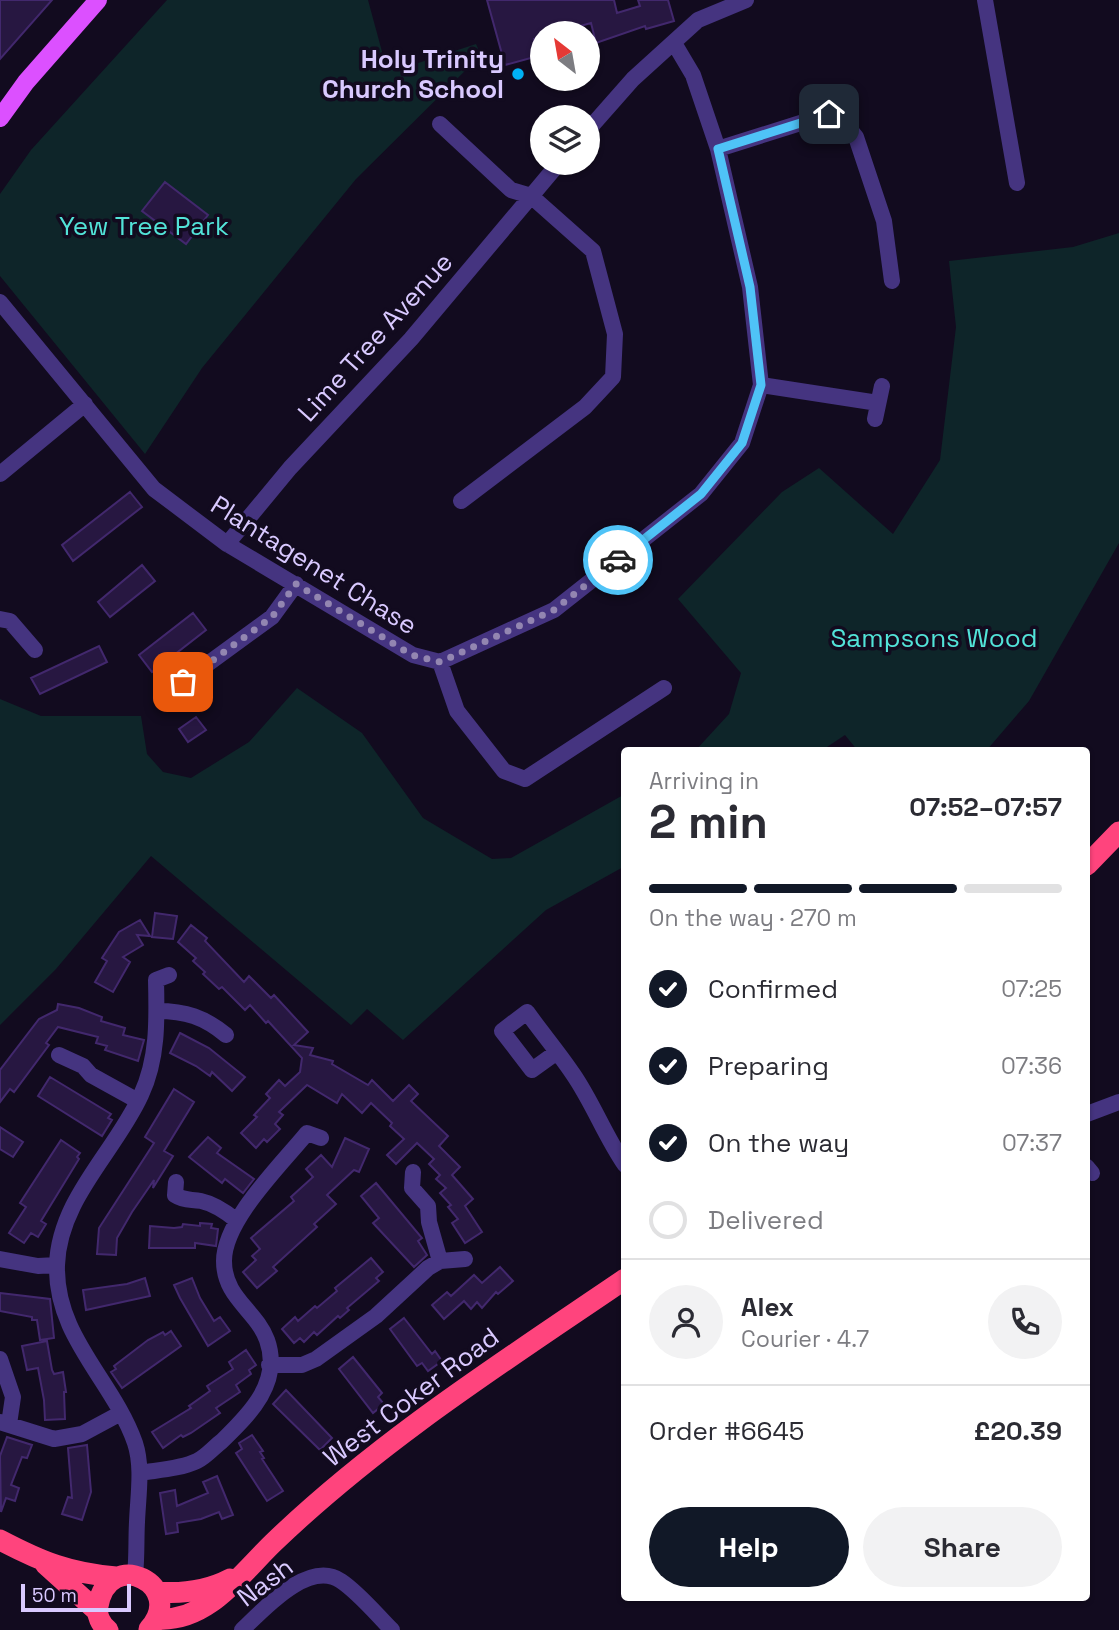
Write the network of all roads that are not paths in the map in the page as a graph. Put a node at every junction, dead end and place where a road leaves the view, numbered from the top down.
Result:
1 (98, 0) edge
2 (746, 0) edge
3 (985, 0) edge
4 (674, 43) junction
5 (600, 116) edge
6 (0, 118) edge
7 (440, 124) dead end
8 (718, 149) junction
9 (549, 175) edge
10 (1017, 183) dead end
11 (531, 196) junction
12 (892, 281) dead end
13 (0, 302) edge
14 (761, 385) junction
15 (882, 386) dead end
16 (85, 404) junction
17 (0, 474) edge
18 (461, 501) dead end
19 (227, 544) junction
20 (296, 584) junction
21 (0, 619) edge
22 (36, 650) dead end
23 (440, 662) junction
24 (664, 688) dead end
25 (161, 698) dead end
26 (1119, 832) edge
27 (1090, 862) edge
28 (155, 977) dead end
29 (157, 1011) junction
30 (226, 1035) dead end
31 (92, 1052) dead end
32 (557, 1052) dead end
33 (59, 1055) dead end
34 (83, 1066) junction
35 (138, 1101) junction
36 (1119, 1102) edge
37 (1090, 1113) edge
38 (309, 1131) dead end
39 (621, 1159) edge
40 (408, 1185) dead end
41 (171, 1193) dead end
42 (236, 1220) junction
43 (0, 1259) edge
44 (465, 1259) dead end
45 (440, 1261) junction
46 (57, 1265) junction
47 (621, 1282) edge
48 (0, 1359) edge
49 (270, 1365) junction
50 (121, 1413) junction
51 (4, 1423) edge
52 (139, 1473) junction
53 (0, 1540) edge
54 (44, 1563) junction
55 (241, 1573) junction
56 (126, 1576) junction
57 (157, 1592) junction
58 (103, 1624) edge
59 (153, 1625) edge
60 (242, 1630) edge
61 (392, 1630) edge

1 - 6 main road
2 - 4 street
3 - 10 street
4 - 5 street
4 - 8 street
7 - 11 street
8 - 12 street
8 - 14 street
9 - 11 street, Lime Tree Avenue
11 - 18 street
11 - 19 street, Lime Tree Avenue
13 - 16 street, Plantagenet Chase
14 - 15 street
14 - 23 street
16 - 17 street
16 - 19 street, Plantagenet Chase
19 - 20 street, Plantagenet Chase
20 - 23 street, Plantagenet Chase
20 - 25 street
21 - 22 street
23 - 24 street
26 - 27 highway
28 - 29 street
29 - 30 street
29 - 35 street
31 - 34 street
32 - 39 street
33 - 34 street
34 - 35 street
35 - 46 street
36 - 37 street
38 - 42 street
40 - 45 street
41 - 42 street
42 - 49 street
43 - 46 street
44 - 45 street
45 - 49 street
46 - 50 street
47 - 55 highway, West Coker Road
48 - 51 street
49 - 52 street
50 - 51 street
50 - 52 street
52 - 56 street
53 - 54 highway
54 - 56 highway
54 - 58 highway
55 - 57 highway, West Coker Road
55 - 59 highway, West Coker Road
56 - 57 highway
56 - 58 highway
57 - 59 highway
60 - 61 street, Nash

